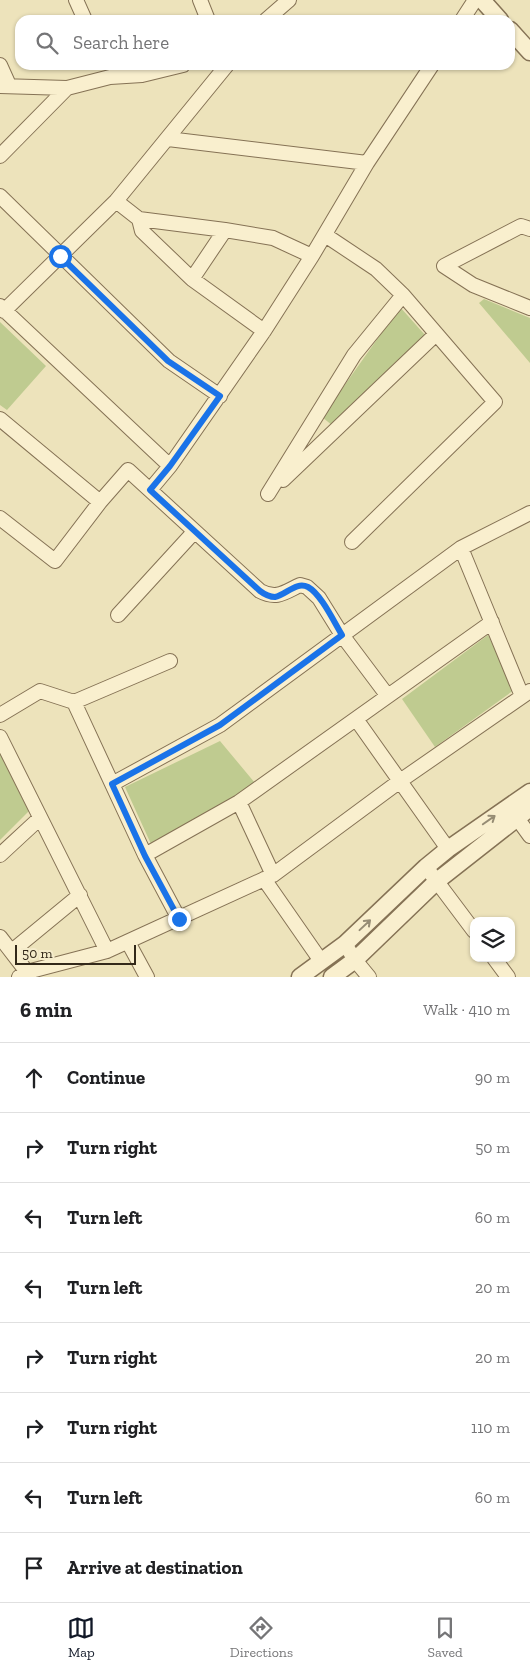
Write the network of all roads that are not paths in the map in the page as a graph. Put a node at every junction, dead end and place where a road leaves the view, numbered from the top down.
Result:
1 (76, 0) edge
2 (200, 0) edge
3 (289, 0) edge
4 (475, 0) edge
5 (482, 0) edge
6 (83, 15) edge
7 (206, 15) edge
8 (272, 15) edge
9 (465, 15) edge
10 (496, 15) edge
11 (515, 36) edge
12 (530, 52) edge
13 (0, 65) edge
14 (162, 70) edge
15 (223, 70) edge
16 (429, 70) edge
17 (108, 71) edge
18 (4, 85) edge
19 (67, 88) junction
20 (168, 139) junction
21 (0, 156) edge
22 (367, 164) junction
23 (0, 196) edge
24 (116, 201) junction
25 (140, 219) junction
26 (530, 229) edge
27 (224, 230) junction
28 (325, 235) junction
29 (60, 256) junction
30 (312, 256) junction
31 (192, 280) junction
32 (403, 295) junction
33 (530, 308) edge
34 (2, 309) edge
35 (264, 331) junction
36 (435, 335) junction
37 (220, 396) junction
38 (0, 419) edge
39 (170, 466) junction
40 (150, 490) junction
41 (100, 502) junction
42 (529, 515) edge
43 (0, 518) edge
44 (194, 532) junction
45 (352, 542) dead end
46 (461, 548) junction
47 (118, 615) dead end
48 (492, 622) junction
49 (342, 635) junction
50 (170, 662) dead end
51 (526, 693) edge
52 (387, 695) junction
53 (74, 702) junction
54 (0, 715) edge
55 (356, 719) junction
56 (0, 737) edge
57 (400, 782) junction
58 (112, 784) junction
59 (530, 792) edge
60 (239, 802) junction
61 (524, 813) edge
62 (40, 818) junction
63 (530, 836) edge
64 (448, 850) junction
65 (0, 855) edge
66 (145, 856) junction
67 (426, 867) junction
68 (268, 877) junction
69 (438, 881) junction
70 (80, 894) junction
71 (179, 919) junction
72 (470, 925) edge
73 (0, 937) edge
74 (128, 942) junction
75 (345, 944) junction
76 (12, 951) junction
77 (107, 951) junction
78 (355, 960) junction
79 (321, 961) junction
80 (497, 962) edge
81 (23, 974) edge
82 (147, 977) edge
83 (300, 977) edge
84 (332, 977) edge
85 (369, 977) edge
86 (508, 977) edge

1 - 6 street
2 - 7 street
3 - 8 street
4 - 9 street
5 - 10 street
11 - 12 street
13 - 18 street
14 - 17 street
15 - 20 street
16 - 22 street
17 - 19 street
18 - 19 street
19 - 21 street
20 - 22 street
20 - 24 street
22 - 28 street
23 - 29 street
24 - 25 street
24 - 29 street
25 - 27 street
25 - 31 street
26 - 33 street
27 - 30 street
27 - 31 street
28 - 30 street
28 - 32 street
29 - 34 street
29 - 37 street
30 - 35 street
31 - 35 street
32 - 36 street
32 - 36 street
34 - 39 street
35 - 37 street
36 - 45 street
37 - 39 street
38 - 41 street
39 - 40 street
40 - 41 street
40 - 44 street
41 - 43 street
42 - 46 street
44 - 47 street
44 - 49 street
46 - 48 street
46 - 49 street
48 - 51 street
48 - 52 street
49 - 52 street
49 - 58 street
50 - 53 street
51 - 57 street
52 - 55 street
53 - 54 street
53 - 58 street
55 - 57 street
55 - 60 street
56 - 62 street
57 - 64 street
57 - 68 street
58 - 66 street
64 -> 59 street
60 - 66 street
60 - 68 street
61 - 63 street
61 - 69 street
62 - 65 street
62 - 70 street
64 - 67 street
66 - 71 street
67 - 69 street
75 -> 67 street
68 - 71 street
68 - 79 street
69 - 72 street
69 - 78 street
70 - 76 street
70 - 77 street
71 - 74 street
73 - 76 street
74 - 77 street
74 - 82 street
75 - 78 street
75 - 79 street
76 - 81 street
77 - 81 street
78 - 84 street
78 - 85 street
79 - 83 street
80 - 86 street

